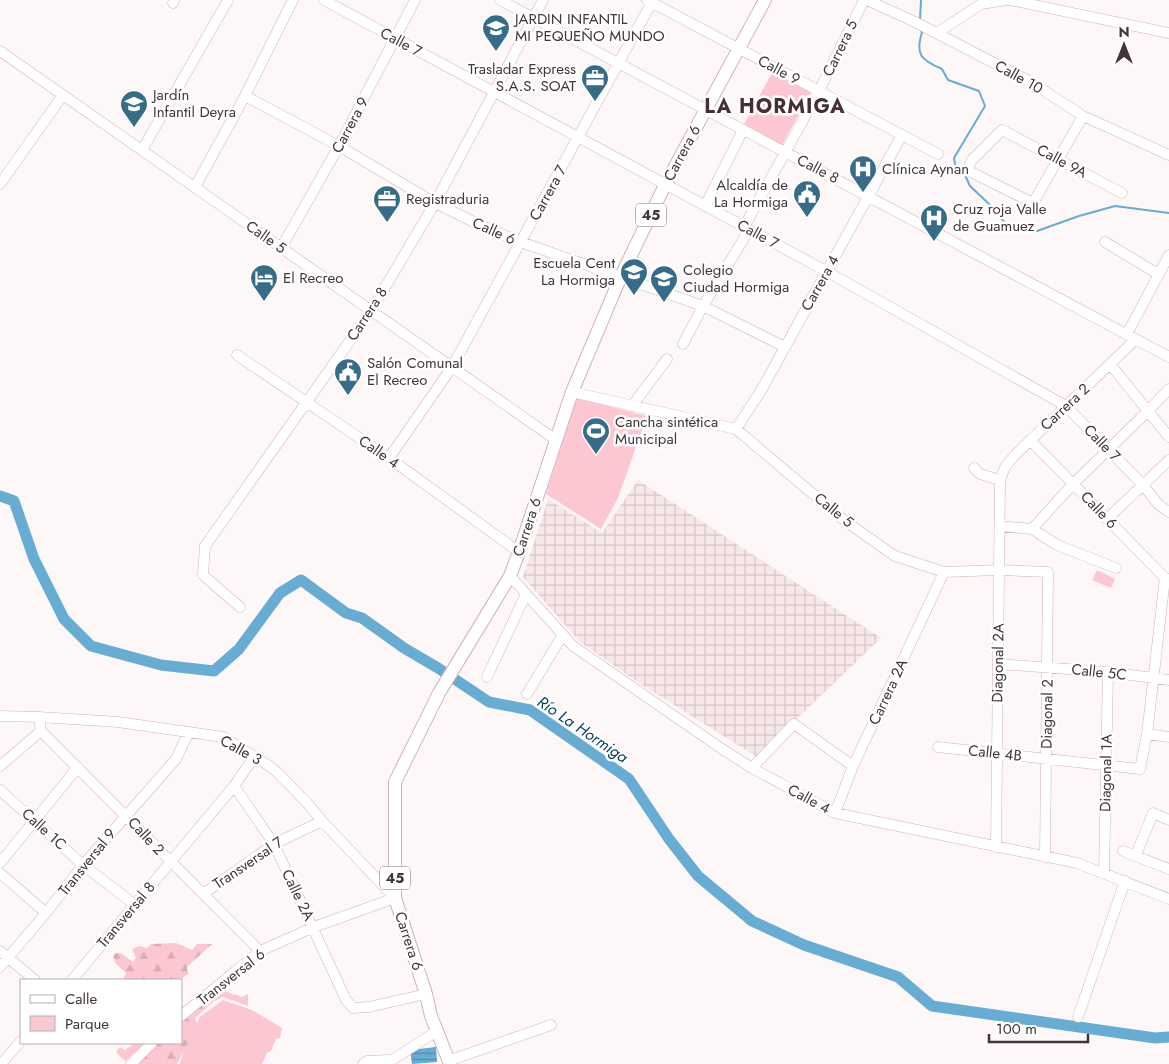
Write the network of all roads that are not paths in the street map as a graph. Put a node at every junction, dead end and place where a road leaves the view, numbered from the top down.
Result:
1 (228, 0) edge
2 (293, 0) edge
3 (324, 0) edge
4 (415, 0) edge
5 (500, 0) edge
6 (543, 0) edge
7 (765, 0) edge
8 (866, 0) edge
9 (1006, 0) edge
10 (1010, 0) edge
11 (651, 1) edge
12 (534, 18) junction
13 (937, 33) junction
14 (1169, 33) edge
15 (395, 38) junction
16 (739, 48) junction
17 (0, 51) edge
18 (619, 63) junction
19 (819, 91) junction
20 (494, 92) junction
21 (63, 95) junction
22 (245, 96) junction
23 (706, 110) junction
24 (1083, 116) junction
25 (743, 130) junction
26 (902, 135) junction
27 (579, 138) junction
28 (339, 146) junction
29 (142, 150) junction
30 (785, 152) junction
31 (938, 154) dead end
32 (1169, 155) edge
33 (1058, 159) junction
34 (0, 184) edge
35 (665, 185) junction
36 (195, 187) junction
37 (1122, 193) dead end
38 (868, 196) junction
39 (435, 203) junction
40 (705, 206) junction
41 (747, 228) junction
42 (521, 242) junction
43 (1105, 242) dead end
44 (281, 248) junction
45 (1169, 254) edge
46 (826, 271) junction
47 (1158, 274) junction
48 (621, 276) junction
49 (703, 306) junction
50 (371, 311) junction
51 (1132, 337) junction
52 (683, 344) dead end
53 (785, 347) junction
54 (237, 355) dead end
55 (1169, 357) edge
56 (667, 359) dead end
57 (1110, 364) junction
58 (452, 367) junction
59 (1169, 389) edge
60 (572, 392) junction
61 (307, 402) junction
62 (632, 406) junction
63 (1066, 406) junction
64 (1148, 411) junction
65 (736, 429) junction
66 (1169, 437) edge
67 (556, 440) junction
68 (1030, 440) junction
69 (1109, 450) junction
70 (389, 458) junction
71 (1169, 460) edge
72 (974, 468) dead end
73 (1000, 480) junction
74 (1073, 484) junction
75 (1143, 485) junction
76 (1169, 512) edge
77 (1108, 520) junction
78 (1000, 526) junction
79 (1032, 529) junction
80 (519, 552) junction
81 (1116, 568) dead end
82 (999, 570) junction
83 (944, 572) junction
84 (510, 576) junction
85 (1167, 579) edge
86 (526, 594) junction
87 (240, 607) dead end
88 (1164, 632) edge
89 (562, 636) junction
90 (998, 664) junction
91 (1047, 667) junction
92 (1108, 672) junction
93 (487, 677) dead end
94 (1153, 678) junction
95 (1169, 680) edge
96 (527, 694) dead end
97 (0, 716) edge
98 (39, 717) junction
99 (42, 731) junction
100 (189, 732) junction
101 (1146, 734) junction
102 (1169, 737) edge
103 (938, 747) dead end
104 (997, 753) junction
105 (254, 756) junction
106 (1046, 759) junction
107 (1106, 765) junction
108 (0, 766) edge
109 (853, 766) junction
110 (78, 767) junction
111 (752, 768) junction
112 (234, 786) junction
113 (0, 790) edge
114 (835, 813) junction
115 (126, 815) junction
116 (34, 820) junction
117 (1169, 820) edge
118 (322, 821) junction
119 (274, 844) junction
120 (996, 847) junction
121 (1123, 851) dead end
122 (1136, 855) junction
123 (1045, 856) junction
124 (171, 862) junction
125 (0, 863) edge
126 (83, 865) junction
127 (1169, 869) edge
128 (0, 873) edge
129 (1104, 873) junction
130 (1124, 881) junction
131 (203, 894) junction
132 (395, 898) junction
133 (1169, 899) edge
134 (134, 904) junction
135 (46, 913) junction
136 (314, 927) junction
137 (0, 951) edge
138 (260, 951) junction
139 (8, 958) junction
140 (0, 967) edge
141 (34, 979) edge
142 (73, 979) edge
143 (426, 994) junction
144 (182, 1015) edge
145 (1078, 1016) dead end
146 (551, 1025) dead end
147 (437, 1031) junction
148 (20, 1042) edge
149 (151, 1044) edge
150 (4, 1061) edge
151 (388, 1062) edge
152 (449, 1062) edge
153 (131, 1064) edge
154 (363, 1064) edge

1 - 29 street
2 - 22 street
3 - 15 street, Calle 7
4 - 15 street, Carrera 9
5 - 12 street, Calle 8
6 - 12 street, Carrera 8
7 - 16 main road, Carrera 6 / 45
8 - 13 street, Calle 10
8 - 19 street, Carrera 5
9 - 13 street
10 - 14 street
11 - 16 street, Calle 9
11 - 18 street, Carrera 7
12 - 18 street, Calle 8
12 - 20 street, Carrera 8
13 - 24 street, Calle 10
15 - 20 street, Calle 7
15 - 28 street, Carrera 9
16 - 19 street, Calle 9
16 - 23 main road, Carrera 6 / 45
17 - 21 street, Calle 5
18 - 23 street, Calle 8
18 - 27 street, Carrera 7
19 - 26 street, Calle 9
19 - 30 street, Carrera 5
20 - 27 street, Calle 7
20 - 39 street, Carrera 8
21 - 29 street, Calle 5
21 - 34 street
22 - 28 street, Calle 6
22 - 36 street
23 - 25 street, Calle 8
23 - 35 main road, Carrera 6 / 45
24 - 32 street, Calle 10
24 - 33 street
25 - 30 street, Calle 8
25 - 40 street
26 - 31 street, Calle 9
26 - 38 street, Carrera 4
27 - 35 street, Calle 7
27 - 42 street, Carrera 7
28 - 39 street, Calle 6
28 - 44 street, Carrera 9
29 - 36 street, Calle 5
30 - 38 street, Calle 8
30 - 41 street, Carrera 5
33 - 33 street, Calle 9A
33 - 37 street, Calle 9A
35 - 40 street, Calle 7
35 - 48 main road, Carrera 6 / 45
36 - 44 street, Calle 5
38 - 46 street, Carrera 4
38 - 51 street, Calle 8
39 - 42 street, Calle 6
39 - 50 street, Carrera 8
40 - 41 street, Calle 7
41 - 46 street, Calle 7
41 - 49 street, Carrera 5
42 - 48 street, Calle 6
42 - 58 street, Carrera 7
43 - 47 street
44 - 50 street, Calle 5
45 - 47 street, Carrera 2
46 - 53 street, Carrera 4
46 - 63 street, Calle 7
47 - 51 street, Carrera 2
48 - 49 street, Calle 6
48 - 60 main road, Carrera 6 / 45
49 - 52 street, Carrera 5
49 - 53 street, Calle 6
50 - 58 street, Calle 5
50 - 61 street, Carrera 8
51 - 55 street
51 - 57 street, Carrera 2
53 - 65 street, Carrera 4
54 - 61 street, Calle 4
56 - 62 street
57 - 63 street, Carrera 2
57 - 64 street
58 - 67 street, Calle 5
58 - 70 street, Carrera 7
59 - 64 street
60 - 62 street
60 - 67 main road, Carrera 6 / 45
61 - 70 street, Calle 4
61 - 87 street, Carrera 8
62 - 65 street
63 - 68 street, Carrera 2
63 - 69 street, Calle 7
64 - 66 street
64 - 69 street
65 - 83 street, Calle 5
67 - 80 main road, Carrera 6 / 45
68 - 73 street, Carrera 2
68 - 74 street, Calle 6
69 - 74 street
69 - 75 street, Calle 7
70 - 80 street, Calle 4
71 - 75 street
72 - 73 street
73 - 78 street, Diagonal 2A
74 - 77 street, Calle 6
74 - 79 street
75 - 76 street, Calle 7
75 - 77 street
77 - 85 street, Calle 6
78 - 79 street
78 - 82 street, Diagonal 2A
79 - 81 street
80 - 84 main road, Carrera 6 / 45
82 - 83 street
82 - 90 street, Diagonal 2A
82 - 91 street, Diagonal 2
83 - 109 street, Carrera 2A
84 - 86 street, Calle 4
84 - 132 main road, Carrera 6 / 45
85 - 88 street
86 - 89 street, Calle 4
86 - 93 street
88 - 94 street
89 - 96 street
89 - 111 street, Calle 4
90 - 91 street, Calle 5C
90 - 104 street, Diagonal 2A
91 - 92 street, Calle 5C
91 - 106 street, Diagonal 2
92 - 94 street, Calle 5C
92 - 107 street, Diagonal 1A
94 - 95 street, Calle 5C
94 - 101 street
97 - 98 street, Calle 3
98 - 99 street
98 - 100 street, Calle 3
99 - 108 street
99 - 110 street, Calle 2
100 - 105 street, Calle 3
100 - 115 street, Transversal 9
101 - 102 street
101 - 107 street, Calle 4B
103 - 104 street, Calle 4B
104 - 106 street, Calle 4B
104 - 120 street, Diagonal 2A
105 - 112 street, Transversal 8
105 - 118 street, Calle 3
106 - 107 street, Calle 4B
106 - 123 street, Diagonal 2
107 - 129 street, Diagonal 1A
109 - 111 street
109 - 114 street, Carrera 2A
110 - 115 street, Calle 2
110 - 116 street
111 - 114 street, Calle 4
112 - 119 street, Calle 2A
112 - 124 street, Transversal 8
113 - 116 street, Calle 1C
114 - 120 street, Calle 4
115 - 124 street, Calle 2
115 - 126 street, Transversal 9
116 - 125 street
116 - 126 street, Calle 1C
117 - 122 street
118 - 119 street, Transversal 7
118 - 132 street, Calle 3
119 - 131 street, Transversal 7
119 - 136 street, Calle 2A
120 - 123 street, Calle 4
121 - 122 street
122 - 127 street
123 - 129 street, Calle 4
124 - 131 street, Calle 2
124 - 134 street, Transversal 8
126 - 134 street, Calle 1C
126 - 135 street, Transversal 9
128 - 135 street
129 - 130 street, Calle 4
130 - 133 street, Calle 4
130 - 145 street
131 - 138 street, Calle 2
132 - 136 street, Transversal 6
132 - 143 main road, Carrera 6 / 45
134 - 142 street, Transversal 8
135 - 139 street, Transversal 9
136 - 138 street, Transversal 6
136 - 143 street, Calle 2A
137 - 139 street
138 - 144 street, Transversal 6
139 - 140 street, Transversal 9
139 - 141 street
143 - 147 main road, Carrera 6 / 45
146 - 152 street
147 - 151 street
147 - 152 main road, Carrera 6 / 45
148 - 150 street
149 - 153 street
151 - 154 street

